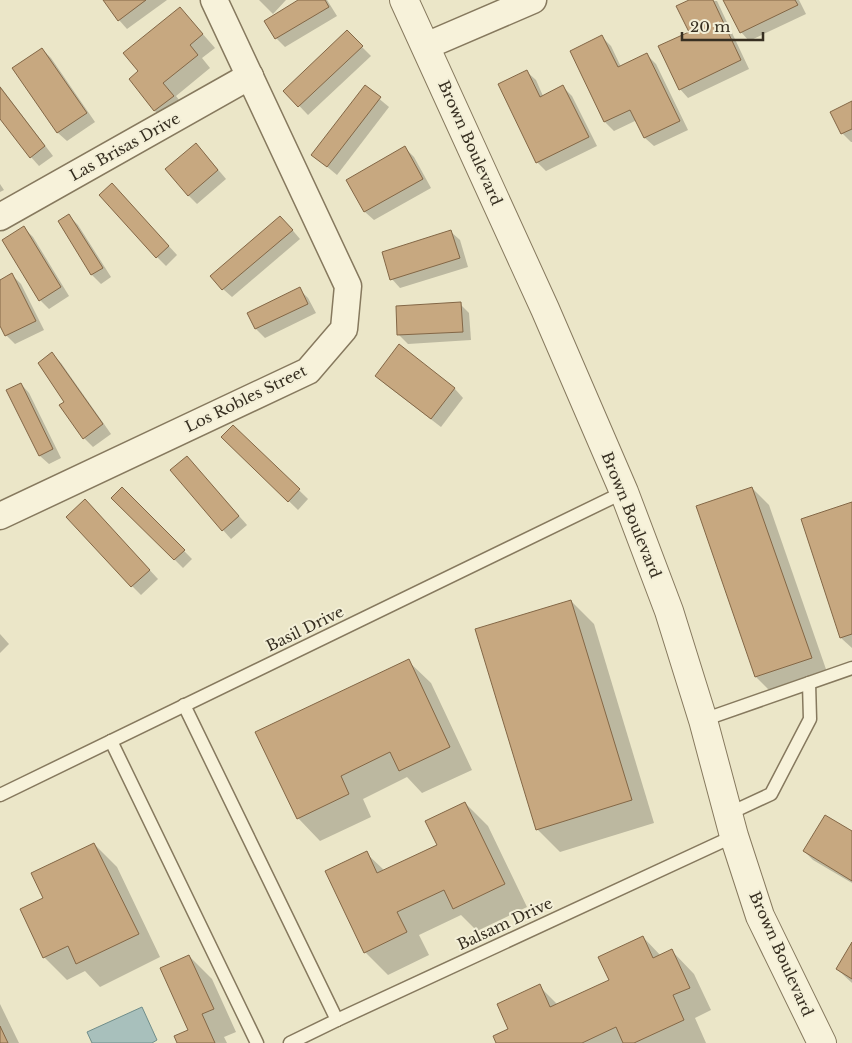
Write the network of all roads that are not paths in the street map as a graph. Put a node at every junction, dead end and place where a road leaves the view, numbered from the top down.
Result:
1 (214, 0) edge
2 (404, 0) edge
3 (534, 0) edge
4 (426, 46) junction
5 (250, 76) junction
6 (0, 217) edge
7 (624, 492) junction
8 (0, 516) edge
9 (852, 668) edge
10 (809, 683) junction
11 (184, 705) junction
12 (703, 720) junction
13 (111, 741) junction
14 (0, 795) edge
15 (731, 825) junction
16 (337, 1020) junction
17 (257, 1043) edge
18 (290, 1043) edge
19 (822, 1043) edge

1 - 5 street, Los Robles Street
2 - 4 street, Brown Boulevard
3 - 4 street
4 - 7 street, Brown Boulevard
5 - 6 street, Las Brisas Drive
5 - 8 street, Los Robles Street
7 - 11 lane, Basil Drive
7 - 12 street, Brown Boulevard
9 - 10 lane
10 - 12 lane
10 - 15 lane, Balsam Drive
11 - 13 lane, Basil Drive
11 - 16 lane
12 - 15 street, Brown Boulevard
13 - 14 lane, Basil Drive
13 - 17 lane
15 - 16 lane, Balsam Drive
15 - 19 street, Brown Boulevard
16 - 18 lane, Balsam Drive

